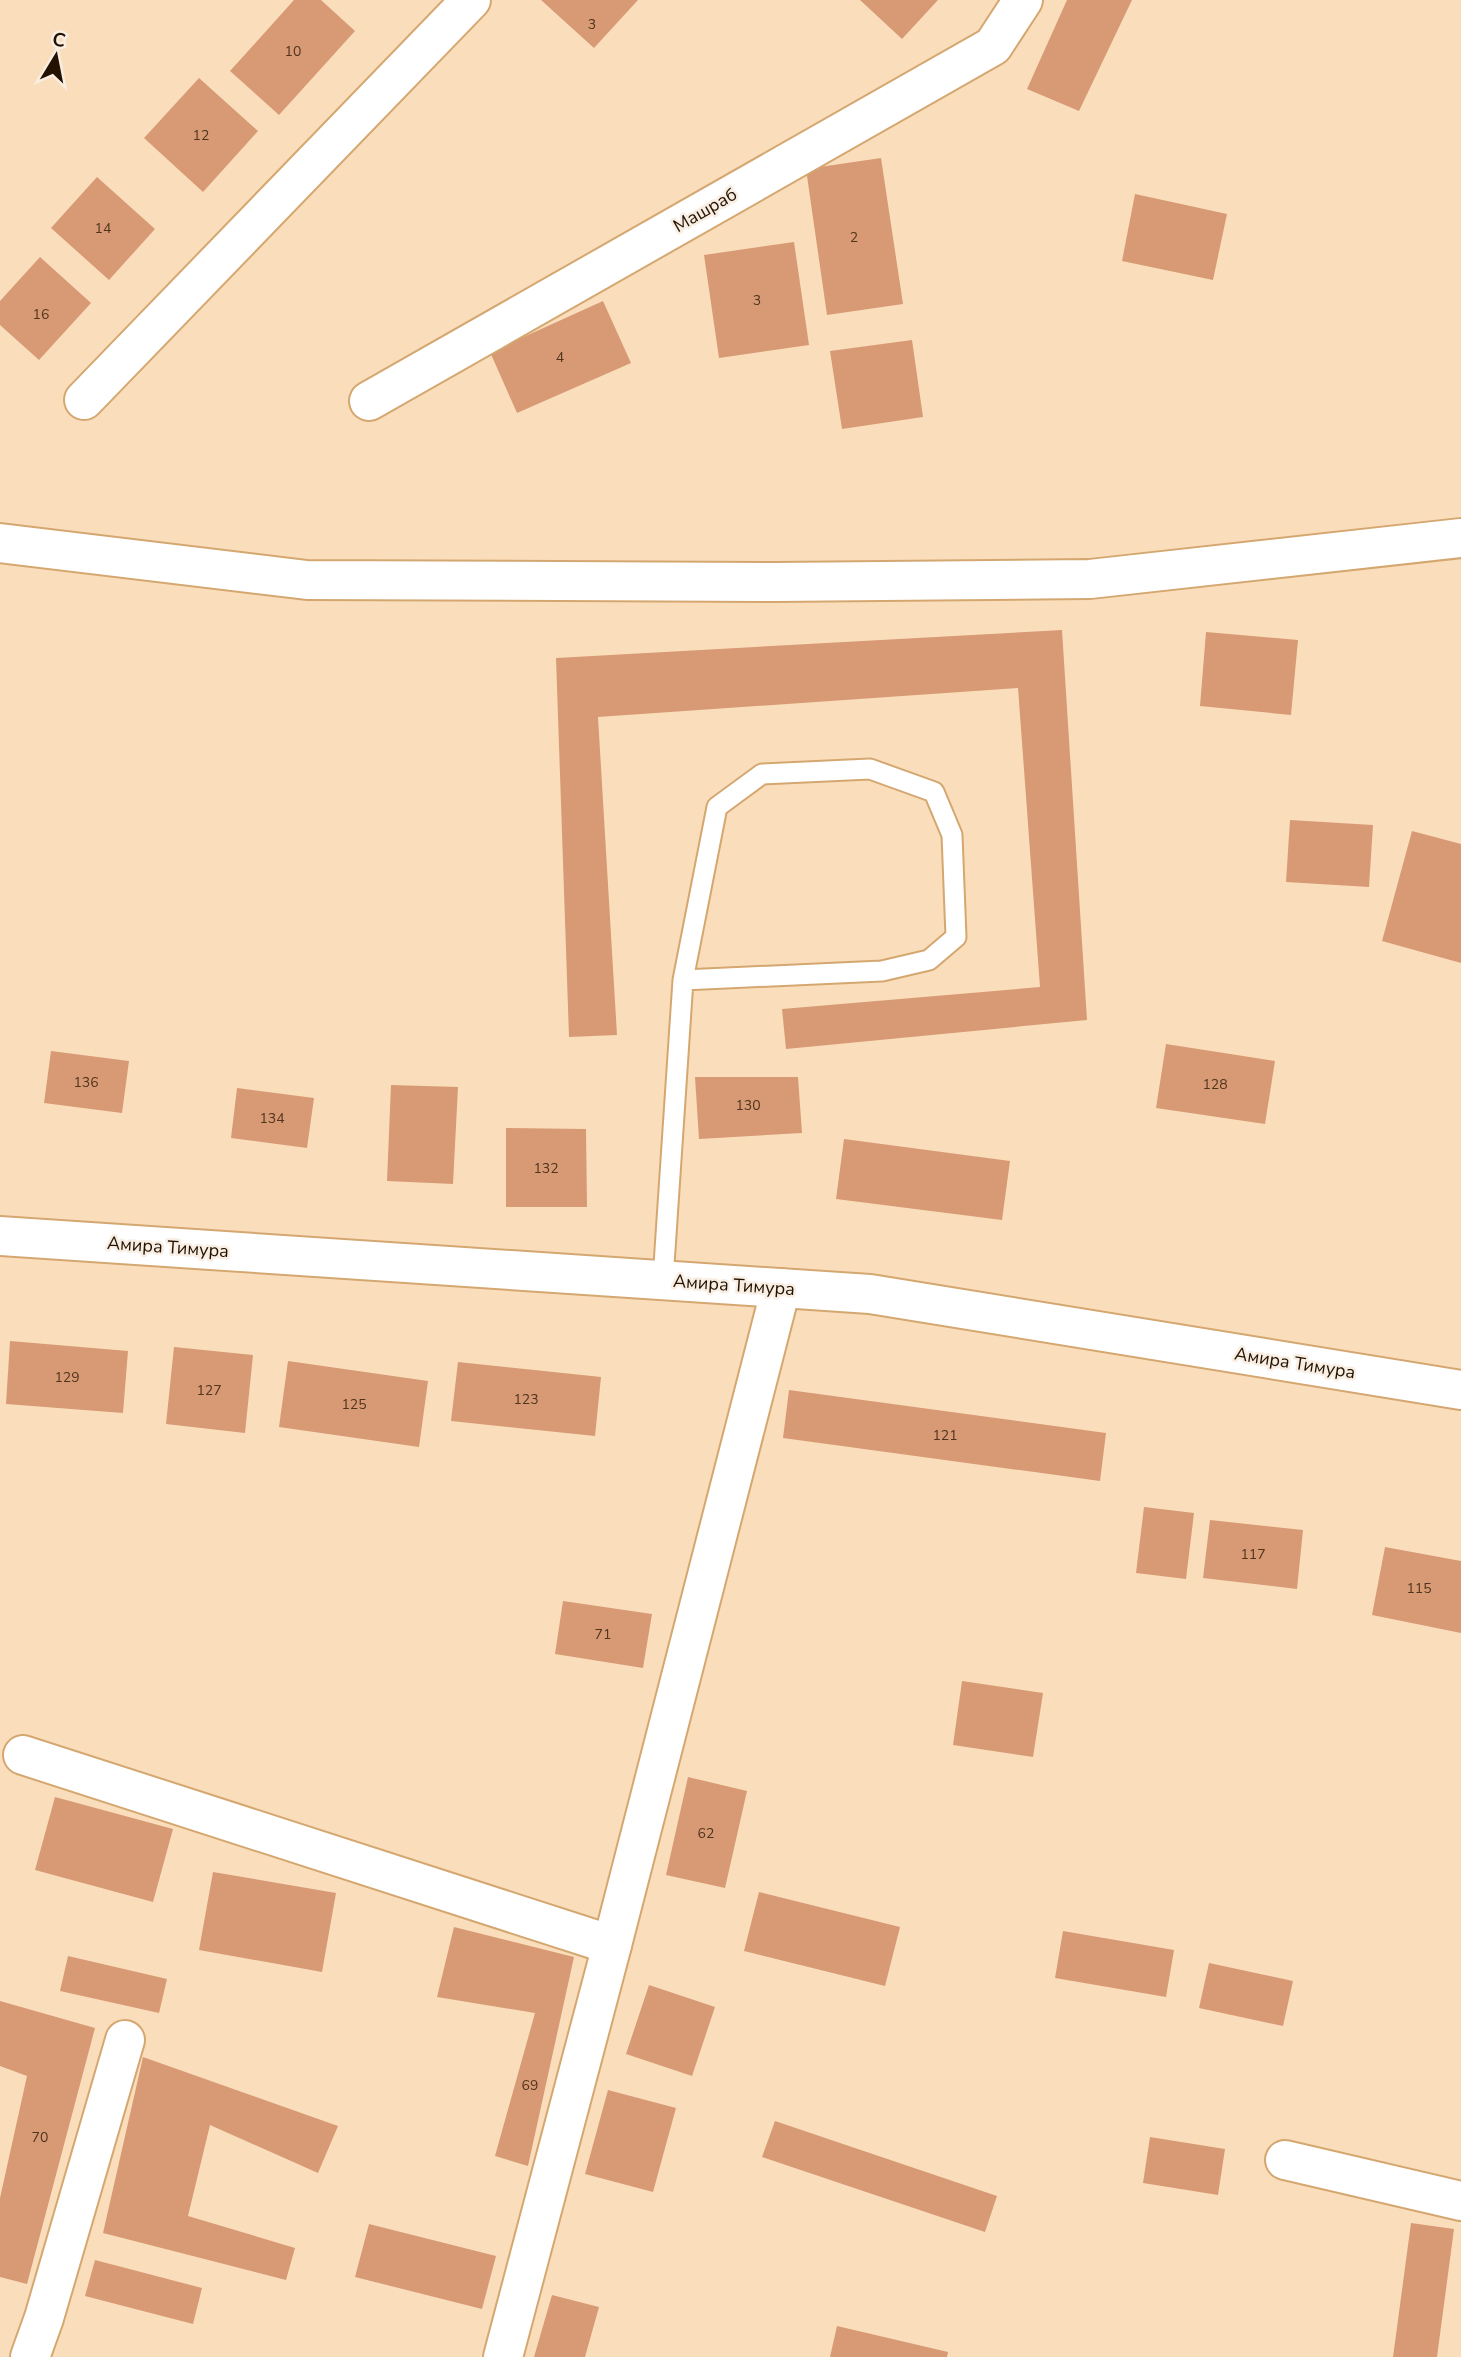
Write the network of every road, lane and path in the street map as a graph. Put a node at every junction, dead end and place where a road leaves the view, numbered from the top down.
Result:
1 (471, 0) edge
2 (1023, 0) edge
3 (84, 400) dead end
4 (369, 401) dead end
5 (1461, 538) edge
6 (0, 543) edge
7 (683, 980) junction
8 (0, 1236) edge
9 (663, 1280) junction
10 (781, 1288) junction
11 (1461, 1390) edge
12 (23, 1755) dead end
13 (612, 1945) junction
14 (125, 2040) dead end
15 (1285, 2160) dead end
16 (1461, 2200) edge
17 (30, 2357) edge
18 (503, 2357) edge

1 - 3 street
2 - 4 street, Машраб
5 - 6 street
7 - 7 lane
7 - 9 lane
8 - 9 street, Амира Тимура
9 - 10 street, Амира Тимура
10 - 11 street, Амира Тимура
10 - 13 street
12 - 13 street
13 - 18 street
14 - 17 street
15 - 16 street

